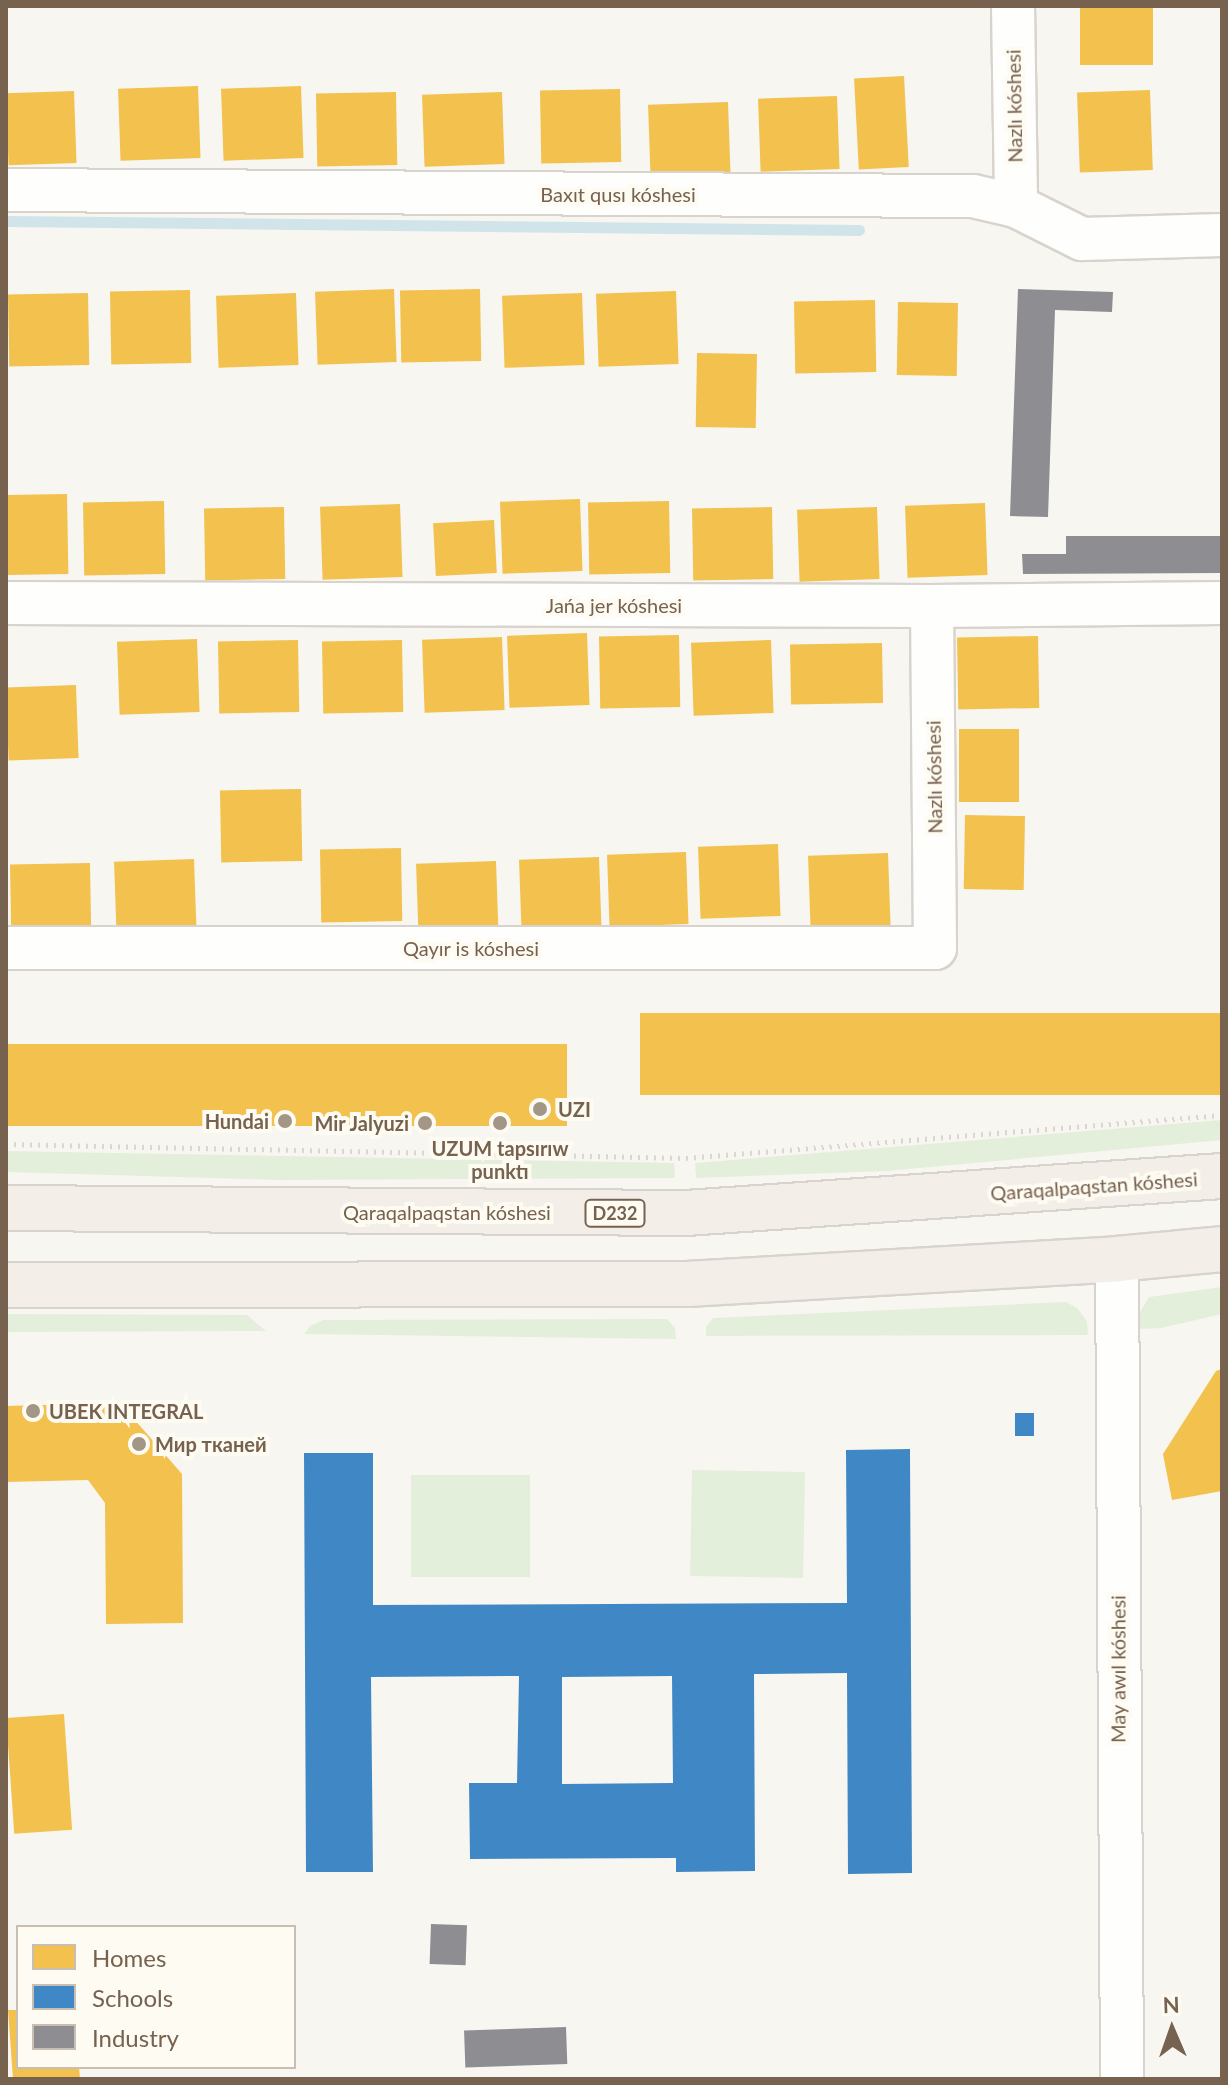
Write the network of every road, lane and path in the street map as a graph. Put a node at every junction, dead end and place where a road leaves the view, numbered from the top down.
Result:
1 (1013, 6) edge
2 (6, 190) edge
3 (1016, 206) junction
4 (1222, 235) edge
5 (6, 603) edge
6 (1222, 603) edge
7 (932, 606) junction
8 (6, 948) edge
9 (935, 948) joint
10 (1222, 1115) edge
11 (6, 1144) edge
12 (1222, 1176) edge
13 (6, 1208) edge
14 (1222, 1249) edge
15 (1117, 1259) junction
16 (6, 1285) edge
17 (1122, 2079) edge

1 - 3 street, Nazlı kóshesi
2 - 3 street, Baxıt qusı kóshesi
3 - 4 street, Baxıt qusı kóshesi
5 - 7 street, Jańa jer kóshesi
6 - 7 street, Jańa jer kóshesi
7 - 9 street, Nazlı kóshesi
8 - 9 street, Qayır is kóshesi
10 - 11 path
12 - 13 main road, Qaraqalpaqstan kóshesi / D232
14 - 15 main road
15 - 16 main road
15 - 17 street, May awıl kóshesi

